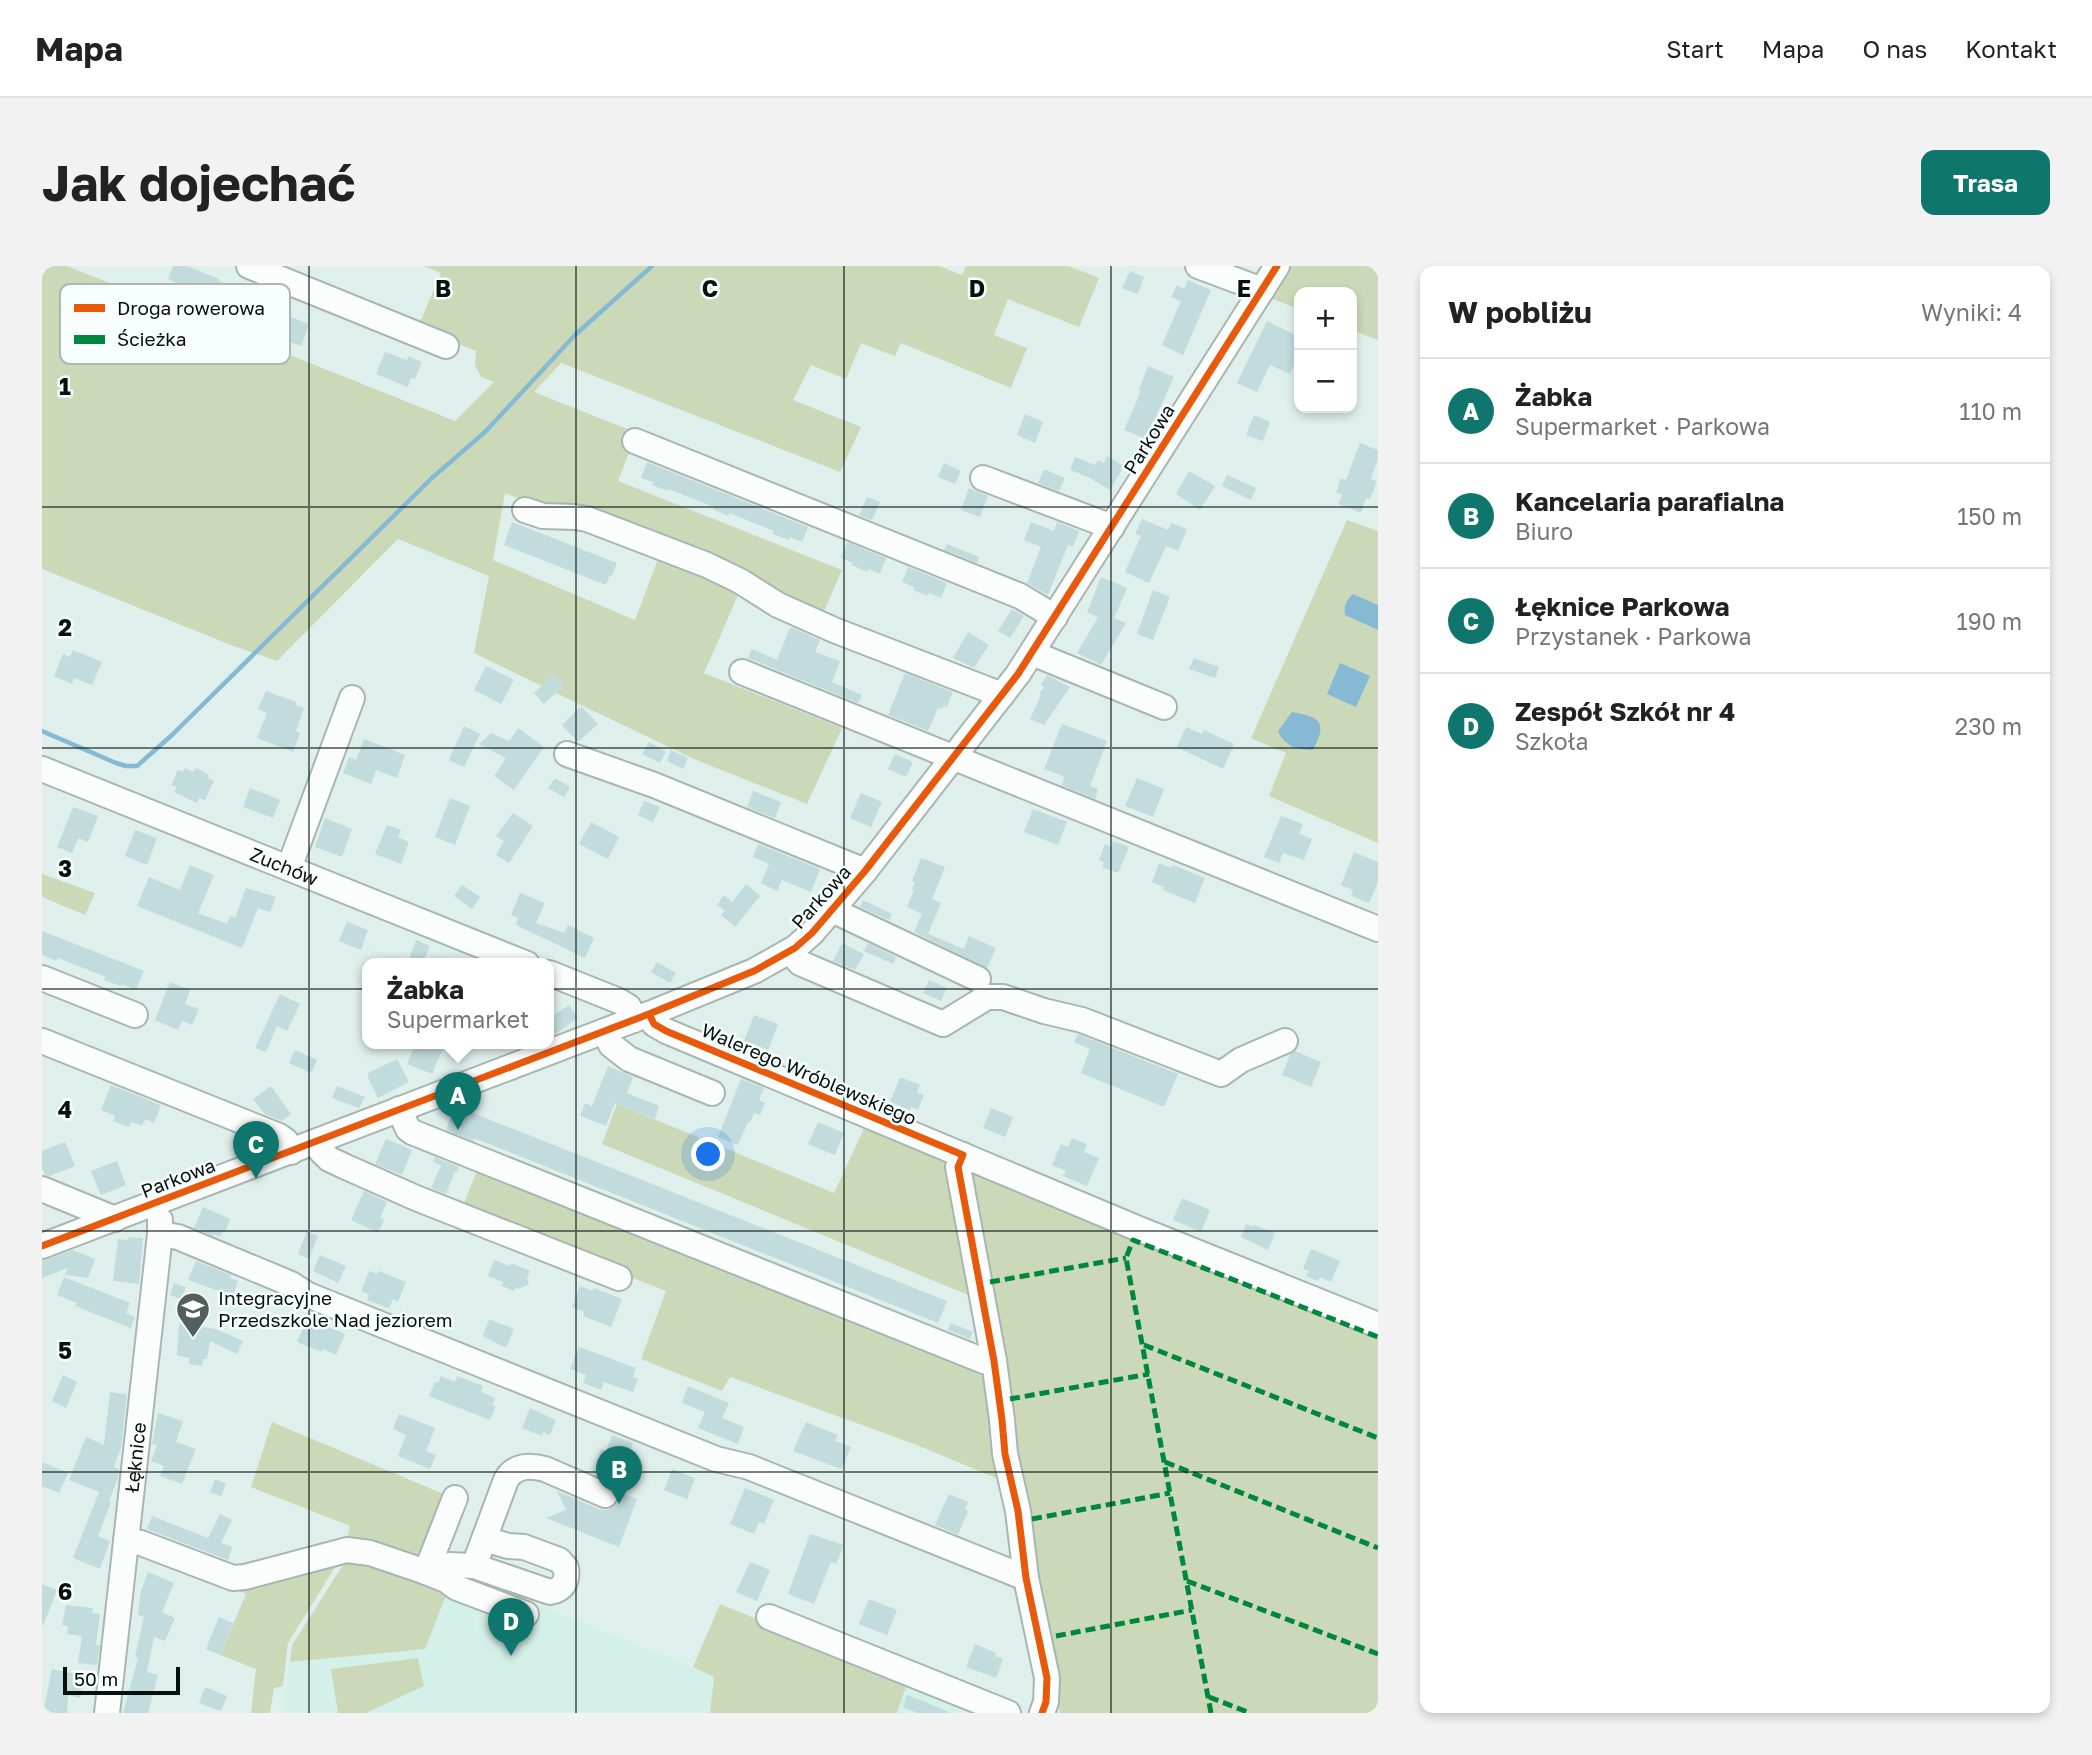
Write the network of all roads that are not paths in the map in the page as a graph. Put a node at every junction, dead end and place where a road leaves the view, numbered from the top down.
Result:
1 (249, 266) edge
2 (1198, 266) edge
3 (1277, 266) edge
4 (1262, 290) junction
5 (446, 346) dead end
6 (635, 441) dead end
7 (983, 478) dead end
8 (525, 510) dead end
9 (1112, 527) junction
10 (1055, 617) junction
11 (1032, 653) junction
12 (742, 672) dead end
13 (1002, 695) junction
14 (352, 698) dead end
15 (1164, 707) dead end
16 (567, 754) dead end
17 (954, 758) junction
18 (42, 769) edge
19 (289, 868) junction
20 (865, 871) junction
21 (832, 910) junction
22 (1378, 929) edge
23 (790, 951) junction
24 (512, 958) edge
25 (554, 974) edge
26 (42, 978) edge
27 (978, 979) dead end
28 (135, 1015) dead end
29 (642, 1017) junction
30 (605, 1031) junction
31 (42, 1041) edge
32 (1285, 1041) dead end
33 (712, 1093) dead end
34 (399, 1109) junction
35 (318, 1141) junction
36 (291, 1152) junction
37 (963, 1155) junction
38 (42, 1189) edge
39 (157, 1203) junction
40 (115, 1219) junction
41 (160, 1234) junction
42 (42, 1246) edge
43 (619, 1278) dead end
44 (1378, 1325) edge
45 (994, 1361) junction
46 (605, 1495) dead end
47 (455, 1498) dead end
48 (484, 1539) junction
49 (126, 1541) junction
50 (474, 1566) junction
51 (426, 1573) junction
52 (1026, 1578) junction
53 (526, 1614) dead end
54 (769, 1617) dead end
55 (107, 1713) edge
56 (1008, 1713) edge
57 (1042, 1713) edge

1 - 5 street
2 - 4 street
3 - 4 street, Parkowa
4 - 9 street, Parkowa
6 - 10 street
7 - 9 street
8 - 13 street
9 - 10 street, Parkowa
10 - 11 street, Parkowa
11 - 13 street, Parkowa
11 - 15 street
12 - 17 street
13 - 17 street, Parkowa
14 - 19 street
16 - 20 street
17 - 20 street, Parkowa
17 - 22 street
18 - 19 street, Zuchów
19 - 24 street, Zuchów
20 - 21 street, Parkowa
21 - 23 street, Parkowa
21 - 27 street
23 - 29 street, Parkowa
23 - 32 street
25 - 29 street
26 - 28 street
29 - 30 street, Parkowa
29 - 37 street, Walerego Wróblewskiego
30 - 33 street
30 - 34 street, Parkowa
31 - 36 street
34 - 35 street, Parkowa
34 - 45 street
35 - 36 street, Parkowa
35 - 43 street
36 - 39 street, Parkowa
37 - 44 street, Walerego Wróblewskiego
37 - 45 street
38 - 40 street
39 - 40 street, Parkowa
39 - 41 street, Łęknice
40 - 42 street, Parkowa
41 - 49 street, Łęknice
41 - 52 street
45 - 52 street
46 - 48 street
47 - 51 street
48 - 50 street
48 - 50 street
49 - 51 street
49 - 55 street, Łęknice
50 - 51 street
51 - 53 street
52 - 57 street
54 - 56 street

